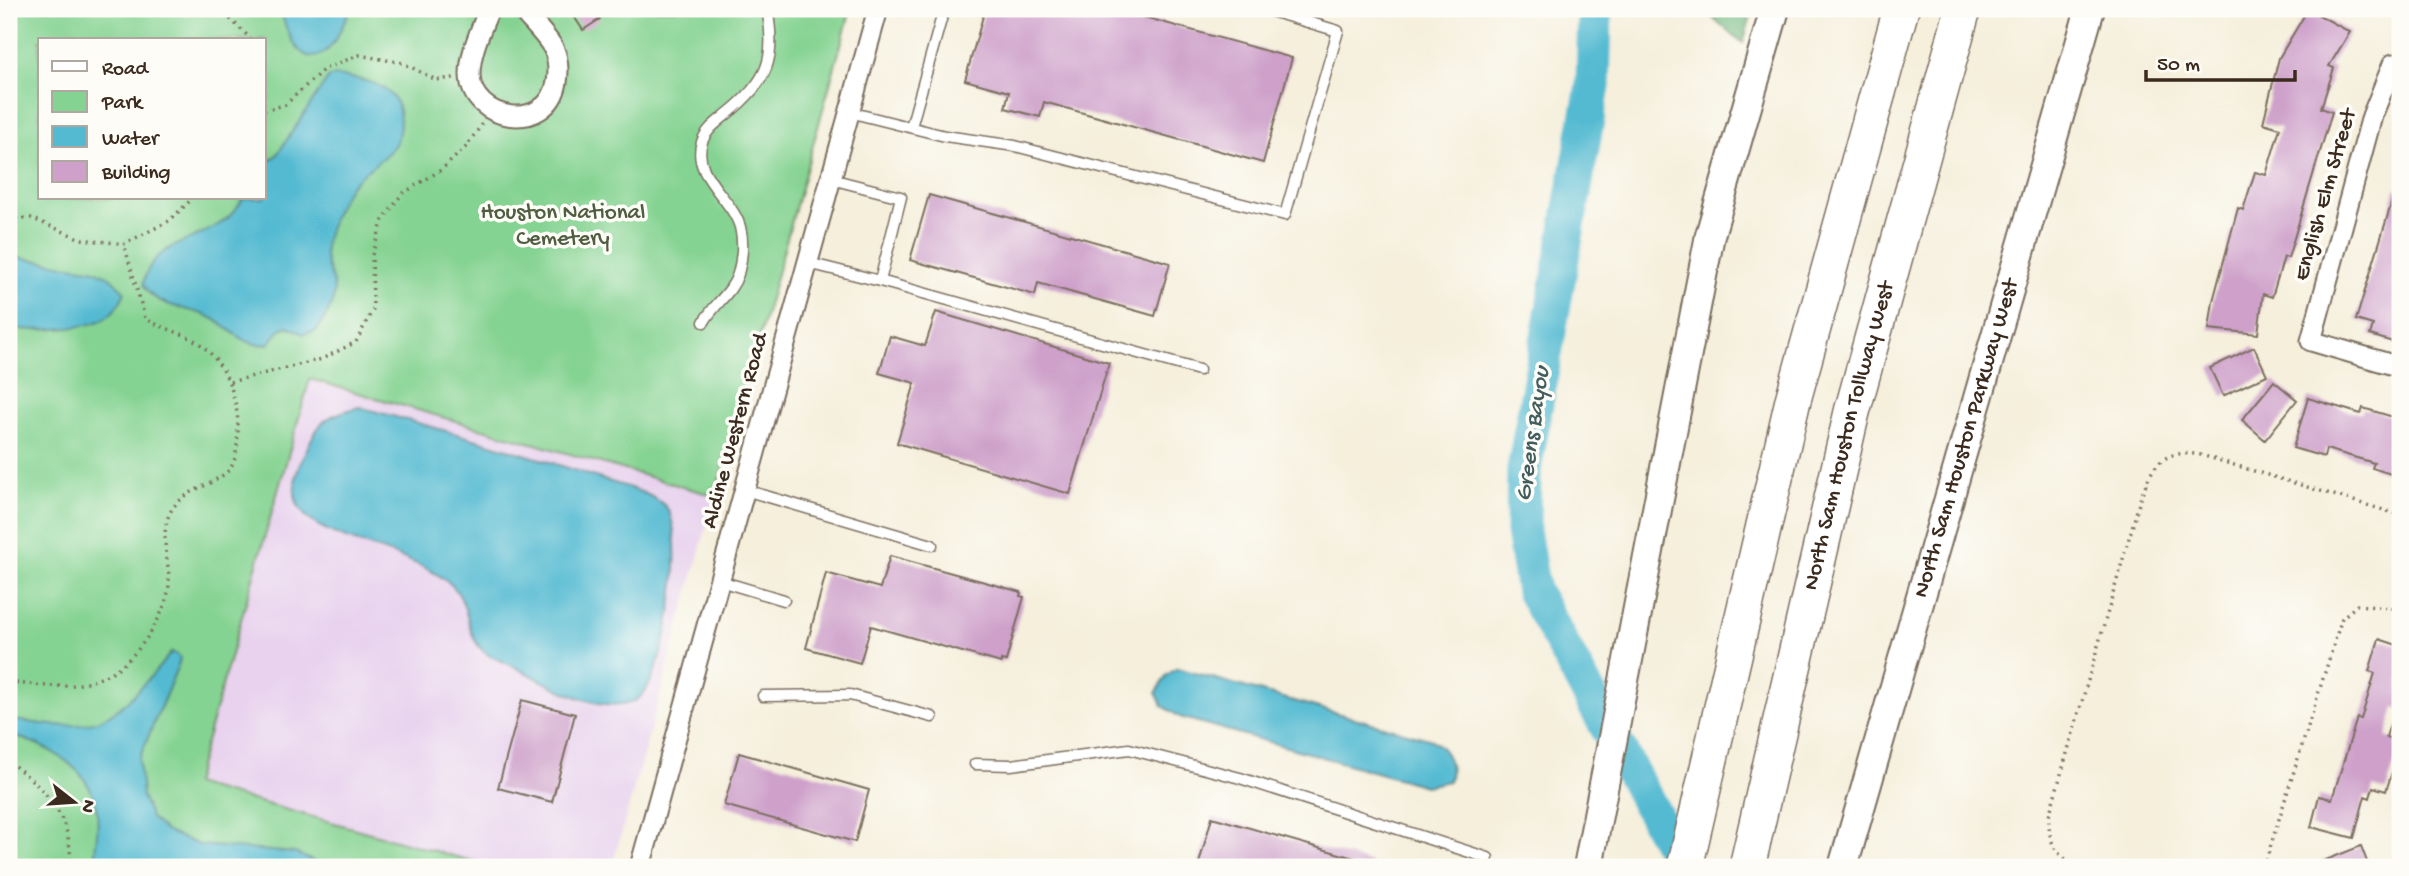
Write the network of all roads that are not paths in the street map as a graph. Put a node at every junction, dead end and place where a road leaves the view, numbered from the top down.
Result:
1 (489, 9) edge
2 (521, 9) edge
3 (767, 9) edge
4 (878, 9) edge
5 (944, 9) edge
6 (1264, 9) edge
7 (1775, 9) edge
8 (1901, 9) edge
9 (1963, 9) edge
10 (2090, 9) edge
11 (2397, 64) edge
12 (849, 112) junction
13 (911, 127) junction
14 (831, 179) junction
15 (808, 262) junction
16 (880, 281) junction
17 (704, 322) dead end
18 (2400, 367) edge
19 (1199, 370) dead end
20 (745, 490) junction
21 (932, 545) dead end
22 (720, 581) junction
23 (785, 600) dead end
24 (763, 696) dead end
25 (932, 717) dead end
26 (975, 764) dead end
27 (1488, 858) dead end
28 (640, 867) edge
29 (1588, 867) edge
30 (1685, 867) edge
31 (1747, 867) edge
32 (1843, 867) edge

1 - 2 street
3 - 17 lane
4 - 12 street, Aldine Western Road
5 - 13 lane
6 - 13 lane
7 - 29 main road
8 - 30 highway
9 - 31 highway, North Sam Houston Tollway West
10 - 32 main road, North Sam Houston Parkway West
11 - 18 street, English Elm Street
12 - 13 lane
12 - 14 street, Aldine Western Road
14 - 15 street, Aldine Western Road
14 - 16 lane
15 - 16 lane
15 - 20 street, Aldine Western Road
16 - 19 lane
20 - 21 lane
20 - 22 street, Aldine Western Road
22 - 23 lane
22 - 28 street, Aldine Western Road
24 - 25 lane
26 - 27 lane

